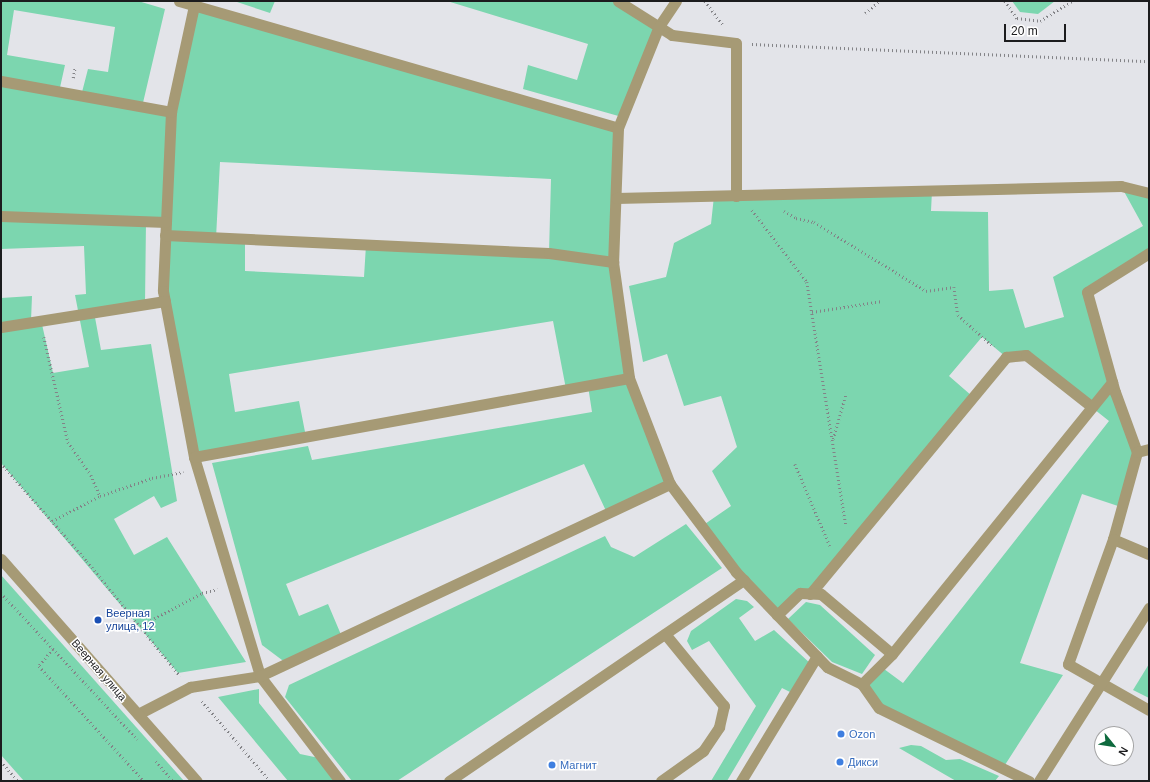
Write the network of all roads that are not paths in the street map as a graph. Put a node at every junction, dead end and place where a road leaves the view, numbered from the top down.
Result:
1 (179, 1) edge
2 (618, 1) edge
3 (676, 1) edge
4 (194, 3) edge
5 (659, 26) junction
6 (1, 81) edge
7 (171, 112) junction
8 (618, 128) junction
9 (1149, 193) edge
10 (738, 196) junction
11 (616, 198) junction
12 (1, 216) edge
13 (166, 222) junction
14 (166, 235) junction
15 (1149, 253) edge
16 (613, 262) junction
17 (165, 301) junction
18 (1, 326) edge
19 (629, 378) junction
20 (1112, 382) junction
21 (1092, 407) junction
22 (1149, 449) edge
23 (1137, 452) junction
24 (194, 457) junction
25 (670, 484) junction
26 (1113, 538) junction
27 (1149, 554) edge
28 (1, 559) edge
29 (744, 580) junction
30 (810, 594) junction
31 (1149, 608) edge
32 (777, 615) junction
33 (665, 634) junction
34 (892, 654) junction
35 (817, 656) junction
36 (260, 676) junction
37 (1101, 682) junction
38 (862, 684) junction
39 (1149, 710) edge
40 (138, 714) junction
41 (197, 781) edge
42 (340, 781) edge
43 (449, 781) edge
44 (661, 781) edge
45 (741, 781) edge
46 (1029, 781) edge
47 (1039, 781) edge

1 - 4 street
2 - 5 street
3 - 5 street
4 - 7 street
4 - 8 street
5 - 8 street
5 - 10 street
6 - 7 street
7 - 13 street
8 - 11 street
9 - 10 street
10 - 11 street
11 - 16 street
12 - 13 street
13 - 14 street
14 - 16 street
14 - 17 street
15 - 20 street
16 - 19 street
17 - 18 street
17 - 24 street
19 - 24 street
19 - 25 street
20 - 21 street
20 - 23 street
21 - 30 street
21 - 34 street
22 - 23 street
23 - 26 street
24 - 36 street
25 - 29 street
25 - 36 street
26 - 27 street
26 - 37 street
28 - 40 street, Веерная улица
29 - 32 street
29 - 33 street
30 - 32 street
30 - 34 street
31 - 37 street
32 - 35 street
33 - 43 street
33 - 44 street
34 - 38 street
35 - 38 street
35 - 45 street
36 - 40 street
36 - 42 street
37 - 39 street
37 - 47 street
38 - 46 street
40 - 41 street, Веерная улица

